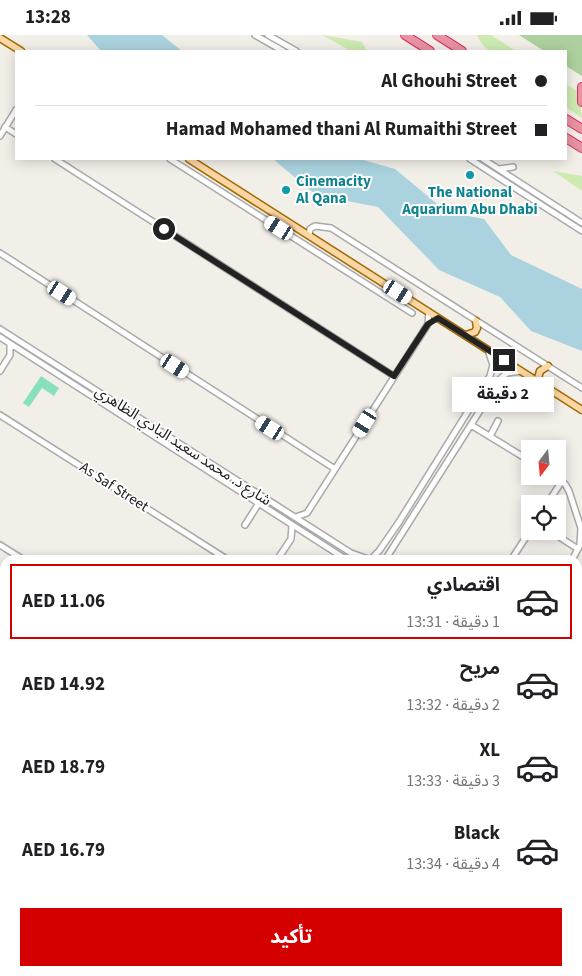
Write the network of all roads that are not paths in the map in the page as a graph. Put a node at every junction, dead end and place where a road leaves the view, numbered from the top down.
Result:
1 (255, 35) edge
2 (268, 35) edge
3 (405, 35) edge
4 (437, 35) edge
5 (0, 38) edge
6 (19, 50) edge
7 (281, 50) edge
8 (294, 50) edge
9 (428, 50) edge
10 (460, 50) edge
11 (582, 87) edge
12 (582, 102) edge
13 (15, 112) edge
14 (567, 120) edge
15 (5, 127) junction
16 (582, 129) edge
17 (15, 133) edge
18 (0, 136) edge
19 (567, 140) edge
20 (582, 148) edge
21 (57, 160) edge
22 (172, 160) edge
23 (191, 160) edge
24 (472, 160) edge
25 (484, 160) edge
26 (513, 167) dead end
27 (498, 169) junction
28 (266, 208) junction
29 (260, 216) junction
30 (582, 223) edge
31 (582, 231) edge
32 (309, 235) junction
33 (0, 253) edge
34 (395, 290) junction
35 (390, 299) junction
36 (429, 312) junction
37 (412, 313) dead end
38 (438, 318) junction
39 (476, 321) junction
40 (428, 324) junction
41 (0, 329) edge
42 (466, 335) junction
43 (0, 337) edge
44 (10, 344) junction
45 (488, 350) junction
46 (22, 351) junction
47 (10, 355) junction
48 (548, 366) junction
49 (0, 371) edge
50 (520, 371) junction
51 (394, 376) junction
52 (537, 381) junction
53 (582, 388) edge
54 (582, 410) edge
55 (0, 415) edge
56 (498, 421) dead end
57 (471, 425) junction
58 (490, 436) junction
59 (521, 455) edge
60 (335, 469) junction
61 (565, 485) edge
62 (252, 490) junction
63 (248, 496) junction
64 (259, 503) junction
65 (307, 513) junction
66 (296, 517) junction
67 (245, 525) dead end
68 (292, 525) junction
69 (308, 525) junction
70 (303, 532) junction
71 (291, 539) junction
72 (525, 540) edge
73 (564, 540) edge
74 (581, 541) edge
75 (0, 545) edge
76 (578, 549) junction
77 (16, 555) edge
78 (220, 555) edge
79 (281, 555) edge
80 (339, 555) edge
81 (358, 555) edge
82 (375, 555) edge
83 (388, 555) edge
84 (515, 555) edge
85 (575, 555) edge

1 - 7 street
2 - 8 street
3 - 9 highway
4 - 10 highway
5 - 6 main road
11 - 12 highway
13 - 15 street
14 - 16 highway
15 - 17 street
15 - 18 street
19 - 20 highway
21 - 51 street
22 - 29 street
23 - 28 main road
24 - 31 street
25 - 27 street
26 - 27 street
27 - 30 street
28 - 29 street
28 - 32 main road
29 - 35 street
32 - 34 main road
32 - 39 street
33 - 60 street
34 - 35 street
34 - 36 main road
35 - 37 street
36 - 38 main road
36 - 40 street
38 - 40 street
38 - 42 main road
39 - 42 main road
39 - 48 street
40 - 51 street
41 - 62 street, شارع د. محمد سعيد البادي الظاهري
42 - 45 main road
43 - 44 street, شارع د. محمد سعيد البادي الظاهري
44 - 46 street, شارع د. محمد سعيد البادي الظاهري
44 - 47 street
45 - 50 main road
45 - 82 street
46 - 47 street
46 - 63 street, شارع د. محمد سعيد البادي الظاهري
47 - 49 street
48 - 52 main road
48 - 53 street
50 - 52 main road
50 - 57 street
51 - 60 street
52 - 54 main road
55 - 78 street, As Saf Street
56 - 58 street
57 - 58 street
57 - 83 street
58 - 59 street
60 - 65 street
61 - 74 street
62 - 63 street
62 - 66 street, شارع د. محمد سعيد البادي الظاهري
63 - 64 street, شارع د. محمد سعيد البادي الظاهري
64 - 67 street
64 - 68 street, شارع د. محمد سعيد البادي الظاهري
65 - 66 street
65 - 69 street
66 - 69 street, شارع د. محمد سعيد البادي الظاهري
68 - 70 street, شارع د. محمد سعيد البادي الظاهري
68 - 71 street
69 - 81 street, شارع د. محمد سعيد البادي الظاهري
70 - 71 street
70 - 80 street, شارع د. محمد سعيد البادي الظاهري
71 - 79 street
72 - 84 street
73 - 76 street
74 - 76 street
75 - 77 street
76 - 85 street

